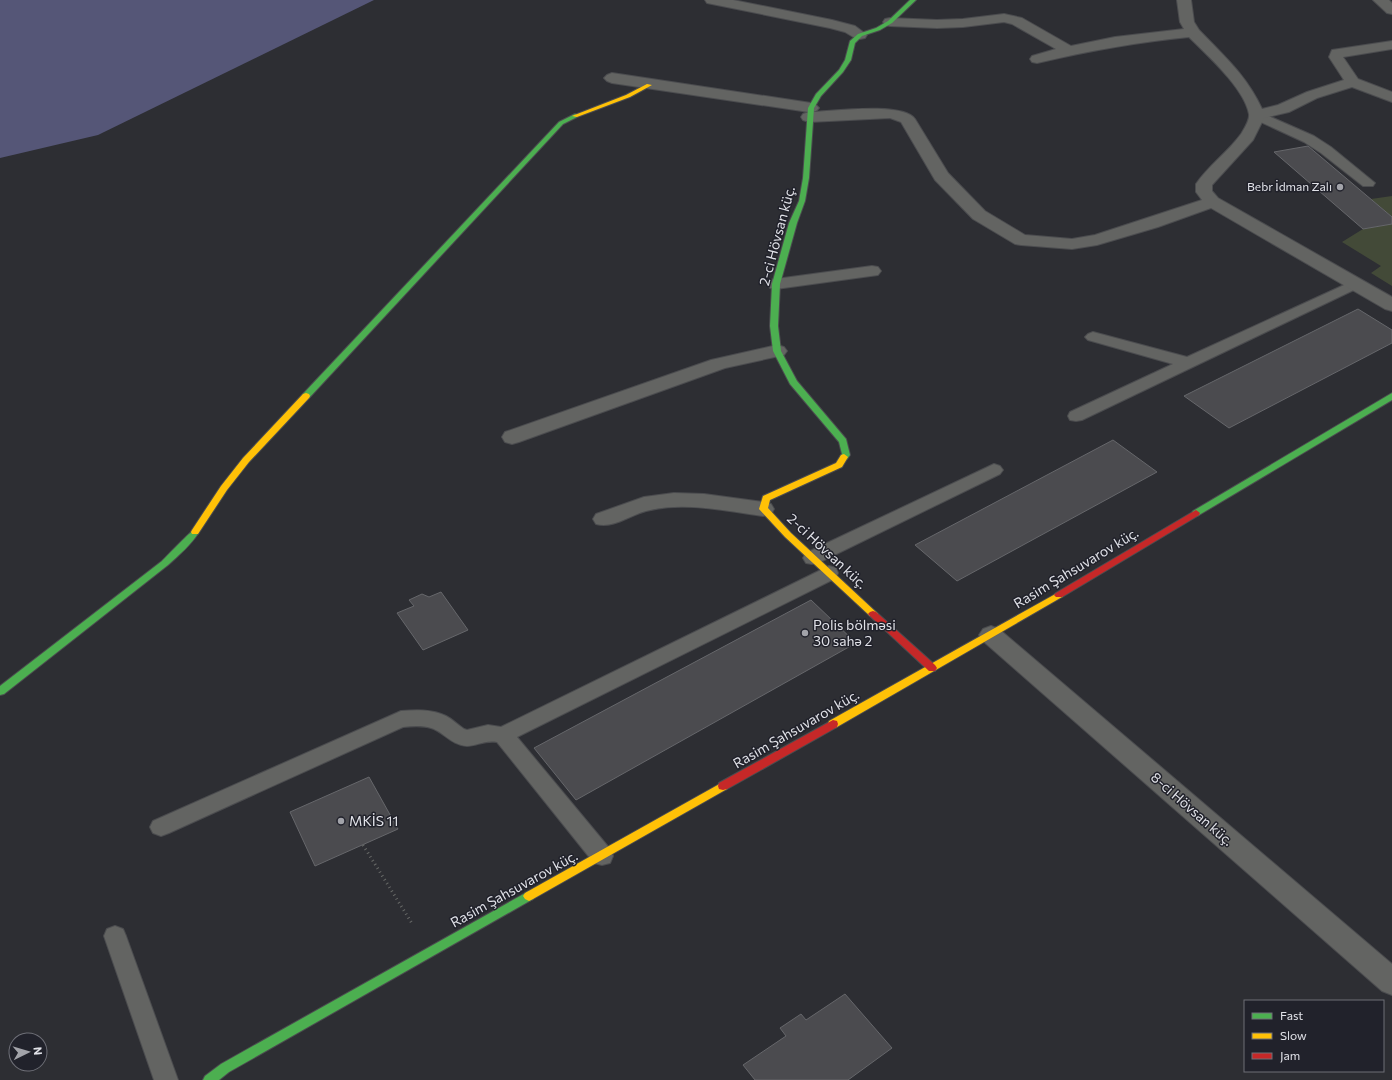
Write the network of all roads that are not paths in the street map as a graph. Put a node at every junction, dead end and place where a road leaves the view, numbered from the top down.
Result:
1 (712, 0) edge
2 (913, 0) edge
3 (1184, 0) edge
4 (1380, 0) edge
5 (767, 5) edge
6 (1392, 10) edge
7 (890, 22) junction
8 (1193, 32) junction
9 (860, 35) junction
10 (1392, 45) edge
11 (1067, 50) junction
12 (1037, 59) dead end
13 (612, 78) dead end
14 (1353, 82) junction
15 (649, 85) junction
16 (1392, 97) edge
17 (810, 112) junction
18 (1256, 115) junction
19 (1368, 183) dead end
20 (1212, 202) junction
21 (872, 271) dead end
22 (776, 284) junction
23 (1355, 284) junction
24 (1392, 305) edge
25 (1093, 337) dead end
26 (777, 351) junction
27 (1189, 363) junction
28 (1392, 396) edge
29 (1076, 416) dead end
30 (512, 437) dead end
31 (994, 470) dead end
32 (763, 509) junction
33 (604, 519) dead end
34 (812, 558) junction
35 (829, 573) junction
36 (991, 635) junction
37 (932, 668) junction
38 (0, 691) edge
39 (503, 735) junction
40 (161, 827) dead end
41 (602, 856) junction
42 (115, 936) dead end
43 (1392, 982) edge
44 (166, 1080) edge
45 (209, 1080) edge

1 - 5 street
2 - 7 street
3 - 8 street
4 - 6 street
5 - 9 street
7 - 9 street
7 - 11 street
8 - 11 street
8 - 18 street
9 - 17 street, 2-ci Hövsan küç.
10 - 14 street
11 - 12 street
13 - 15 street
14 - 16 street
14 - 18 street
15 - 17 street
15 - 38 street
17 - 20 street
17 - 22 street, 2-ci Hövsan küç.
18 - 19 lane
18 - 20 street
20 - 23 street
21 - 22 street
22 - 26 street, 2-ci Hövsan küç.
23 - 24 street
23 - 27 lane
25 - 27 lane
26 - 30 street
26 - 32 street, 2-ci Hövsan küç.
27 - 29 lane
28 - 36 street, Rasim Şahsuvarov küç.
31 - 34 lane
32 - 33 street
32 - 34 street, 2-ci Hövsan küç.
34 - 35 street, 2-ci Hövsan küç.
35 - 37 street, 2-ci Hövsan küç.
35 - 39 lane
36 - 37 street, Rasim Şahsuvarov küç.
36 - 43 street, 8-ci Hövsan küç.
37 - 41 street, Rasim Şahsuvarov küç.
39 - 40 lane
39 - 41 lane
41 - 45 street, Rasim Şahsuvarov küç.
42 - 44 lane

